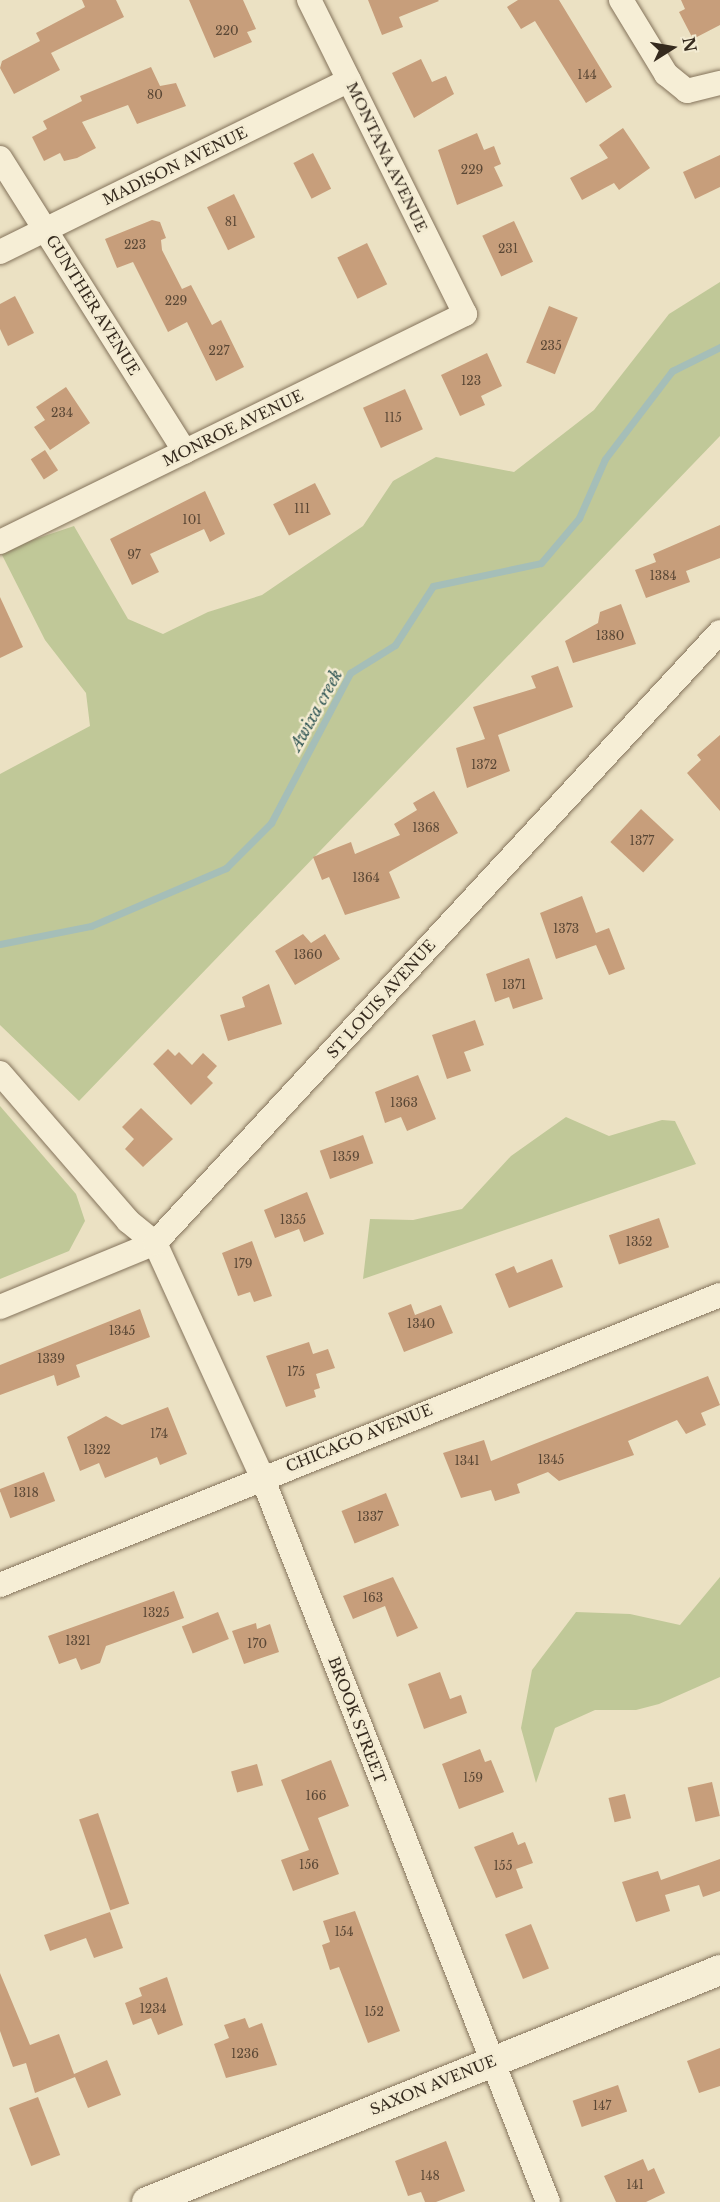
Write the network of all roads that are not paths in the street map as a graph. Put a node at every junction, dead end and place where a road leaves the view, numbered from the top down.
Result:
1 (309, 0) edge
2 (621, 0) edge
3 (350, 80) junction
4 (720, 83) edge
5 (0, 158) edge
6 (45, 230) junction
7 (0, 252) edge
8 (465, 314) joint
9 (185, 452) junction
10 (0, 542) edge
11 (720, 632) edge
12 (0, 1072) edge
13 (155, 1243) junction
14 (720, 1295) edge
15 (0, 1307) edge
16 (262, 1477) junction
17 (0, 1585) edge
18 (720, 1970) edge
19 (490, 2062) junction
20 (147, 2202) edge
21 (548, 2202) edge

1 - 3 street, MONTANA AVENUE
2 - 4 street
3 - 6 street, MADISON AVENUE
3 - 8 street, MONTANA AVENUE
5 - 6 street, GUNTHER AVENUE
6 - 7 street, MADISON AVENUE
6 - 9 street, GUNTHER AVENUE
8 - 9 street, MONROE AVENUE
9 - 10 street, MONROE AVENUE
11 - 13 street, ST LOUIS AVENUE
12 - 13 street
13 - 15 street, ST LOUIS AVENUE
13 - 16 street, BROOK STREET
14 - 16 street, CHICAGO AVENUE
16 - 17 street, CHICAGO AVENUE
16 - 19 street, BROOK STREET
18 - 19 street, SAXON AVENUE
19 - 20 street, SAXON AVENUE
19 - 21 street, BROOK STREET

